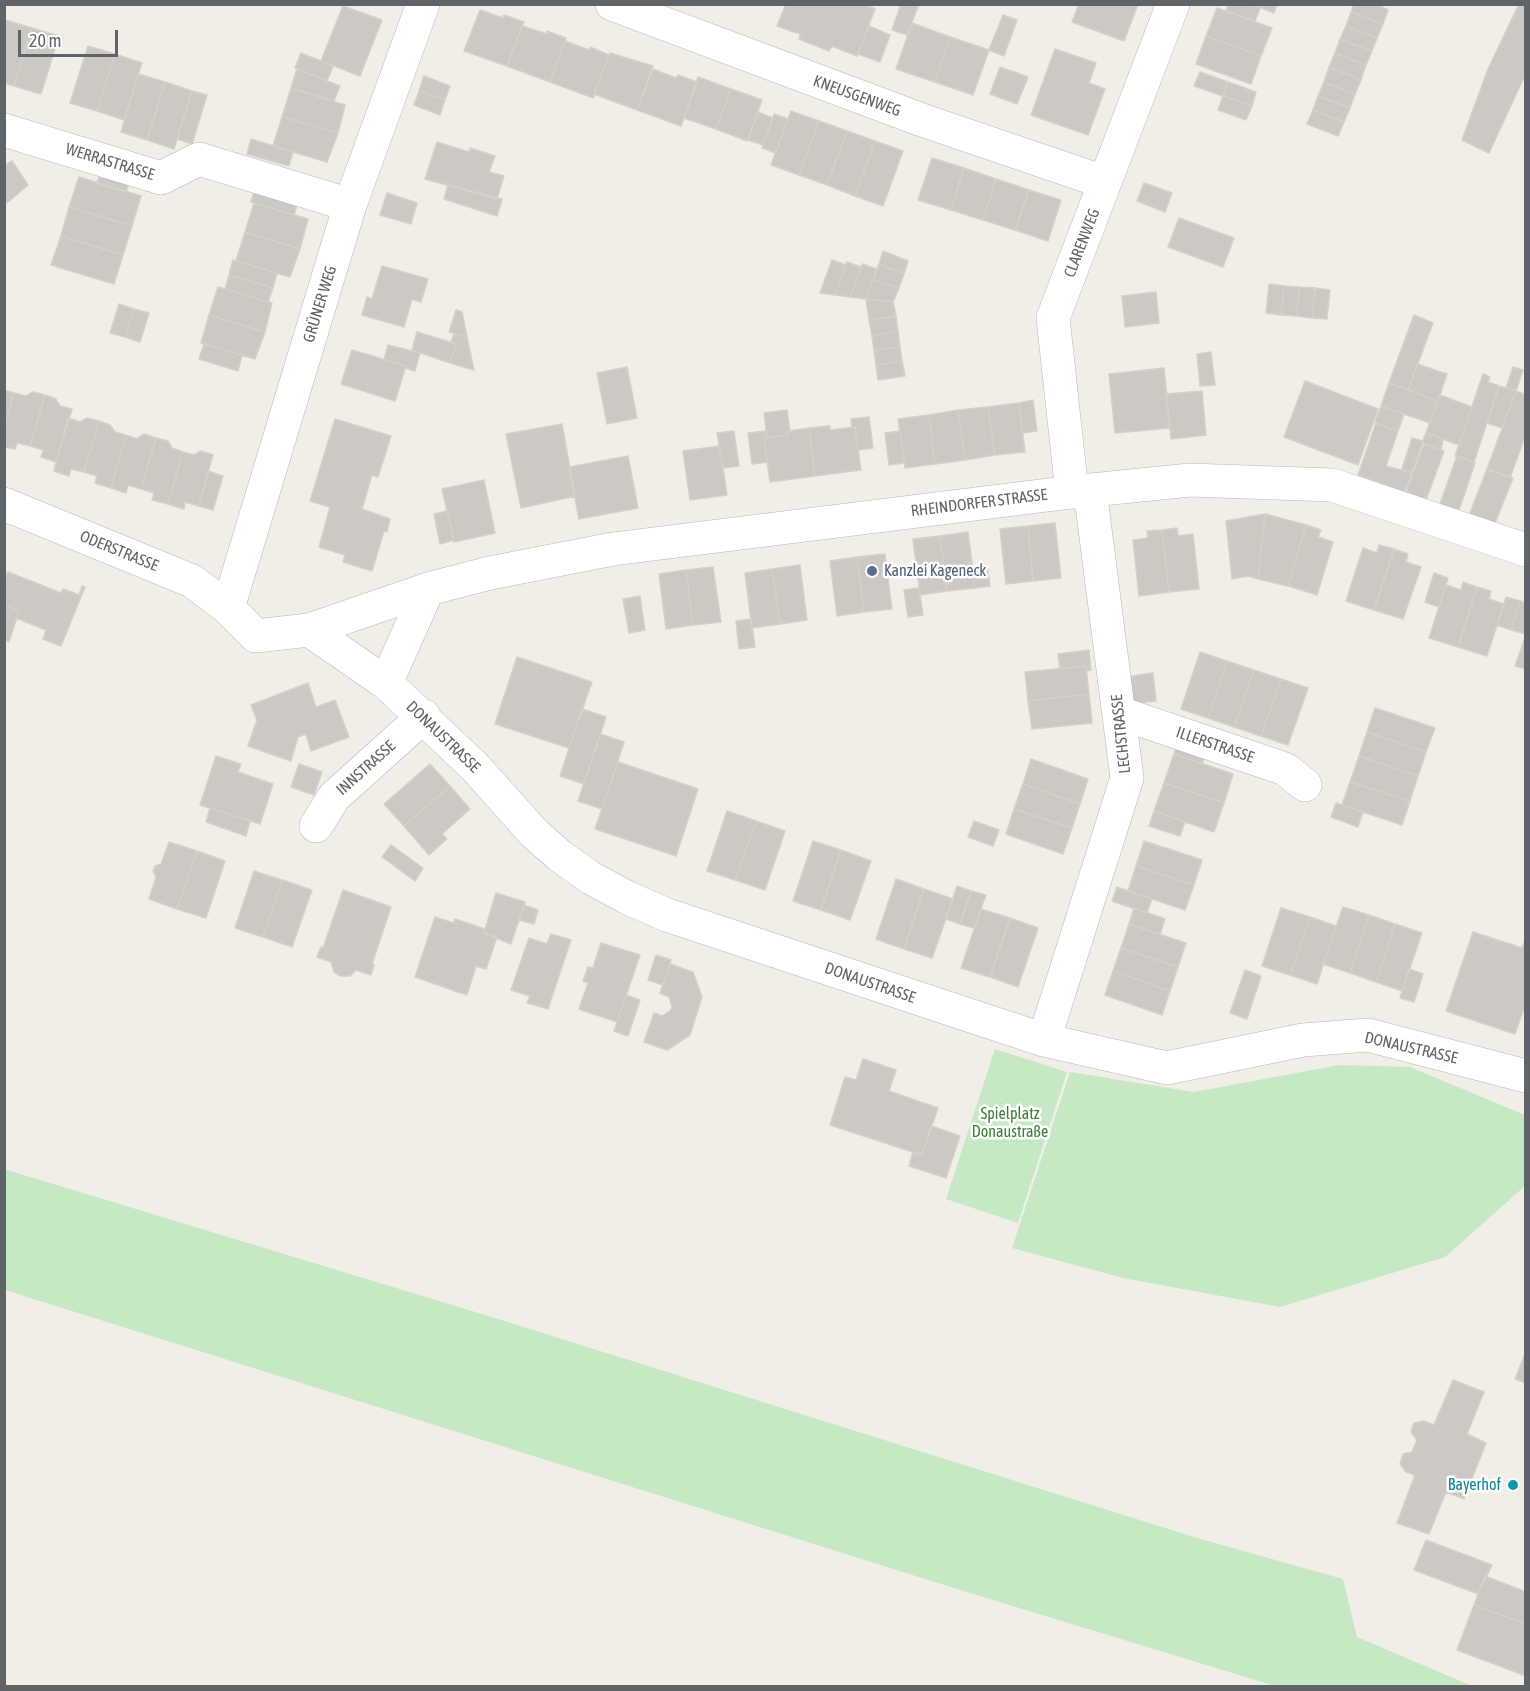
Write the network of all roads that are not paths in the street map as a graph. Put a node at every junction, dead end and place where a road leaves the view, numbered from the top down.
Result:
1 (423, 4) edge
2 (612, 4) edge
3 (1173, 4) edge
4 (4, 130) edge
5 (1104, 182) junction
6 (350, 205) junction
7 (1081, 491) junction
8 (4, 504) edge
9 (1526, 549) edge
10 (428, 589) junction
11 (228, 608) junction
12 (309, 630) junction
13 (386, 683) junction
14 (1120, 713) junction
15 (424, 716) junction
16 (1305, 785) dead end
17 (316, 826) dead end
18 (1044, 1040) junction
19 (1526, 1076) edge

1 - 6 street, GRÜNER WEG
2 - 5 street, KNEUSGENWEG
3 - 5 street, CLARENWEG
4 - 6 street, WERRASTRASSE
5 - 7 street, CLARENWEG
6 - 11 street, GRÜNER WEG
7 - 9 street, RHEINDORFER STRASSE
7 - 10 street, RHEINDORFER STRASSE
7 - 14 street, LECHSTRASSE
8 - 11 street, ODERSTRASSE
10 - 12 street, RHEINDORFER STRASSE
10 - 13 street
11 - 12 street, RHEINDORFER STRASSE
12 - 13 street, DONAUSTRASSE
13 - 15 street, DONAUSTRASSE
14 - 16 street, ILLERSTRASSE
14 - 18 street, LECHSTRASSE
15 - 17 street, INNSTRASSE
15 - 18 street, DONAUSTRASSE
18 - 19 street, DONAUSTRASSE

